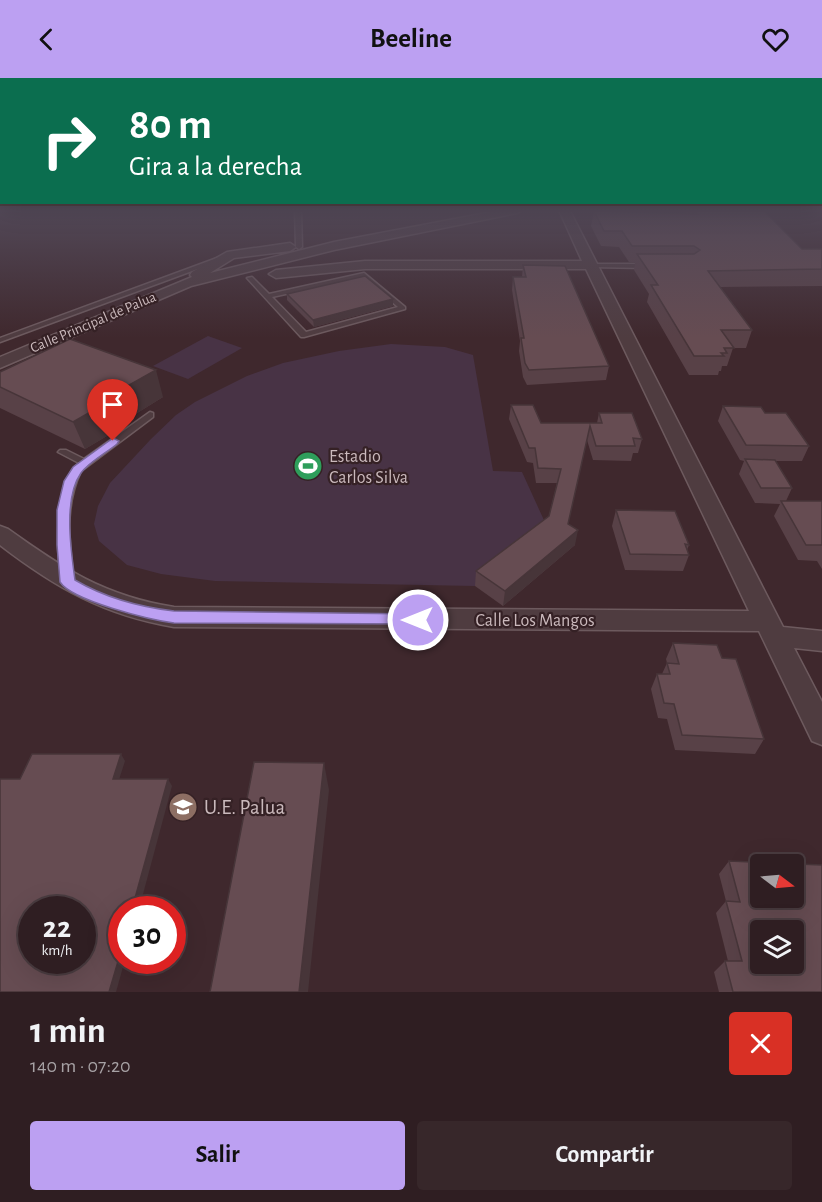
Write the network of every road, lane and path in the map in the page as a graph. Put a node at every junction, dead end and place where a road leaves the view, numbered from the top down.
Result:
1 (244, 253) edge
2 (313, 253) edge
3 (584, 253) edge
4 (231, 255) junction
5 (590, 265) junction
6 (658, 266) edge
7 (246, 274) junction
8 (186, 283) junction
9 (268, 296) junction
10 (0, 340) edge
11 (0, 363) edge
12 (150, 415) dead end
13 (63, 452) dead end
14 (85, 463) junction
15 (0, 534) edge
16 (68, 582) junction
17 (771, 629) junction
18 (822, 641) edge
19 (822, 732) edge

1 - 4 street, Calle Principal de Palua
2 - 7 street, Calle Principal de Palua
3 - 5 street
4 - 8 street, Calle Principal de Palua
4 - 10 lane
5 - 6 lane
5 - 7 street
5 - 17 street
7 - 8 street, Calle Principal de Palua
7 - 9 lane
8 - 11 street, Calle Principal de Palua
9 - 9 lane
12 - 14 lane
13 - 14 lane
14 - 16 lane
15 - 16 street, Calle Los Mangos
16 - 17 street, Calle Los Mangos
17 - 18 street, Calle Los Mangos
17 - 19 street

